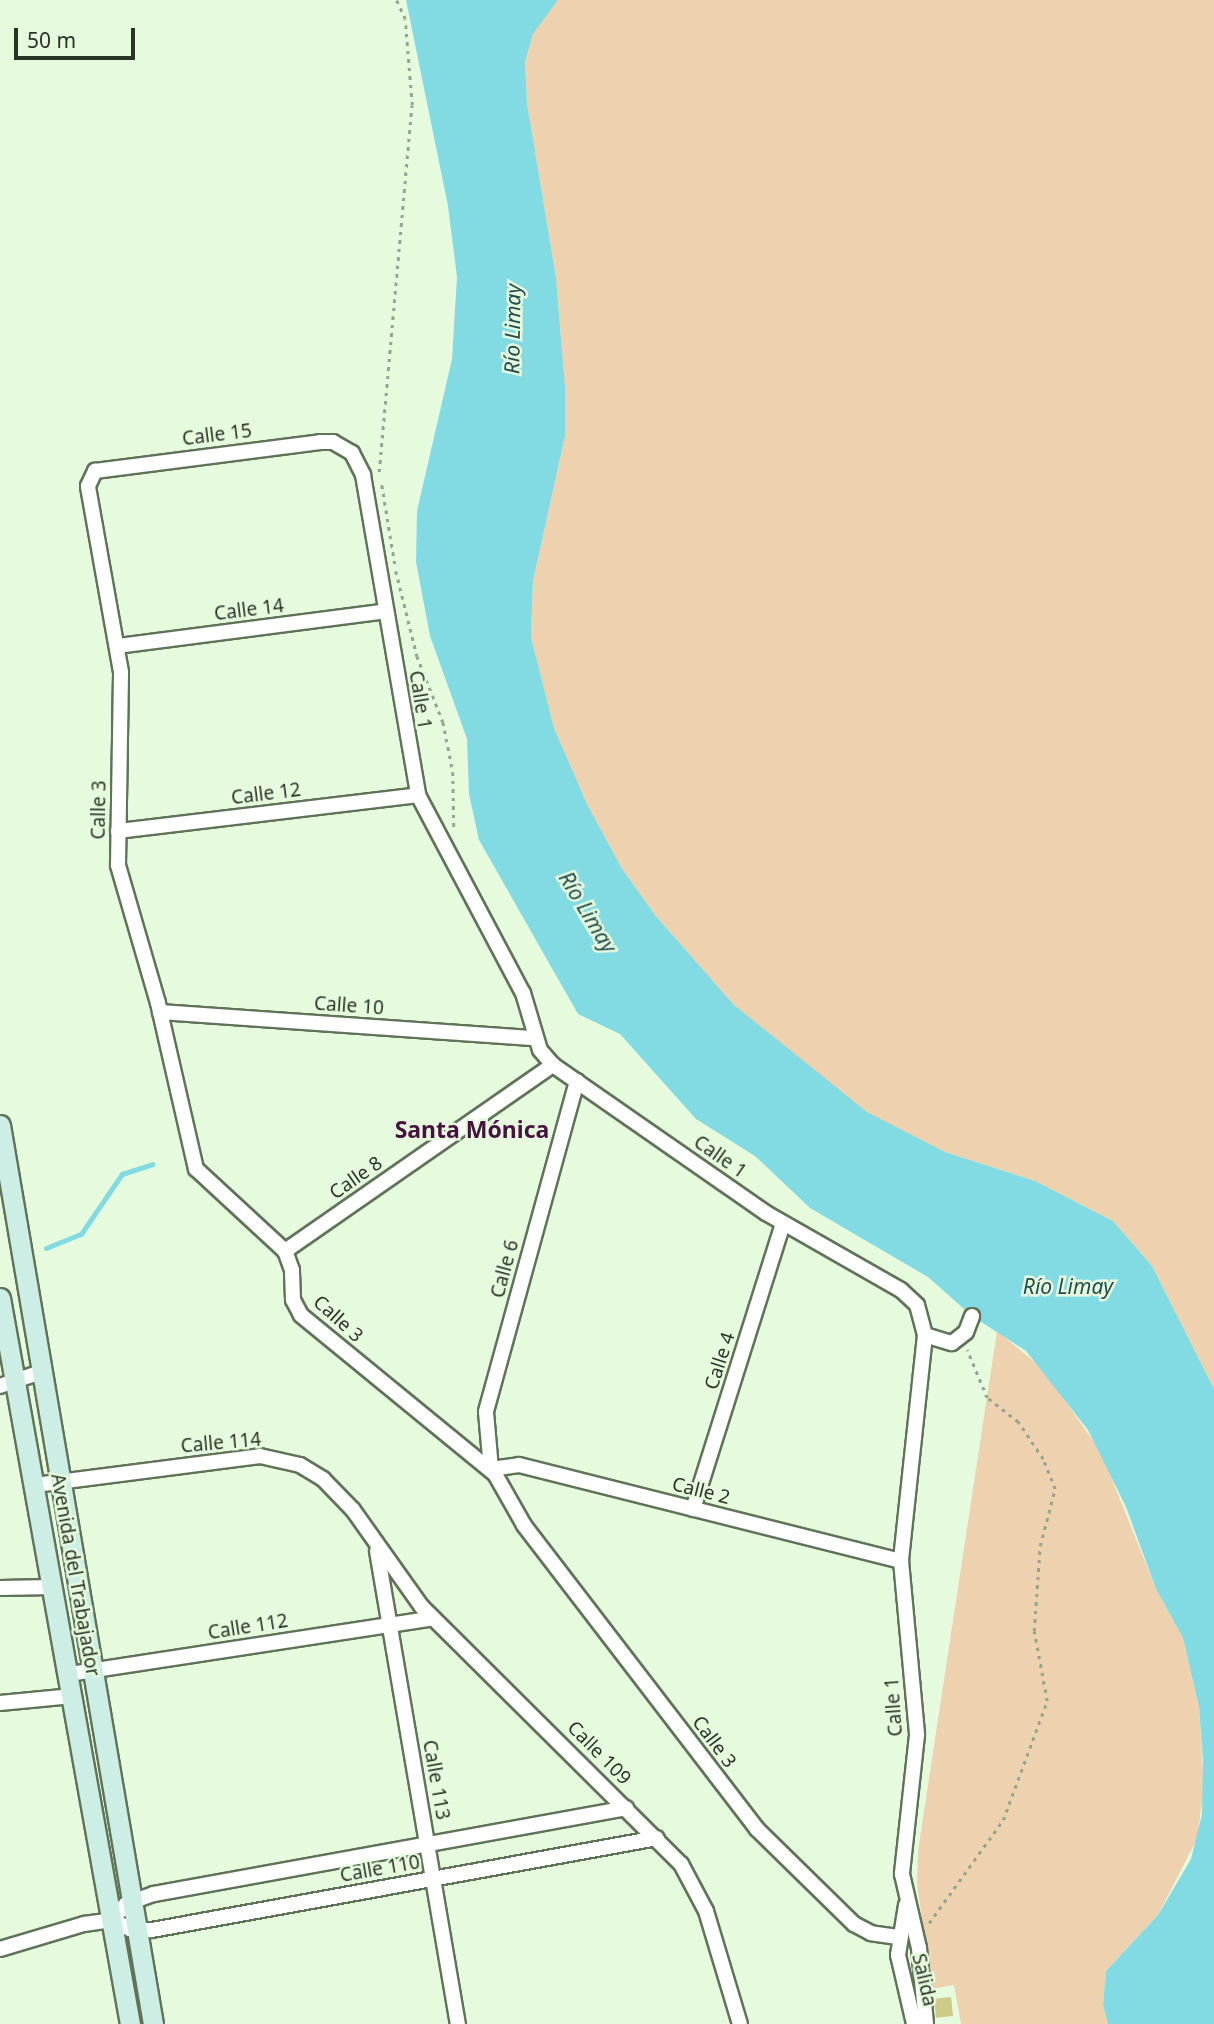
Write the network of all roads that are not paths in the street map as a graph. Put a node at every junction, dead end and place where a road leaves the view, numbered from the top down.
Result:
1 (346, 448) joint
2 (92, 473) joint
3 (386, 611) junction
4 (118, 646) junction
5 (418, 795) junction
6 (118, 831) junction
7 (160, 1012) junction
8 (535, 1038) junction
9 (552, 1065) junction
10 (577, 1081) junction
11 (0, 1125) edge
12 (2, 1154) edge
13 (783, 1224) junction
14 (285, 1251) junction
15 (0, 1298) edge
16 (972, 1316) dead end
17 (925, 1335) junction
18 (41, 1372) junction
19 (8, 1383) edge
20 (491, 1469) junction
21 (59, 1482) junction
22 (35, 1485) junction
23 (693, 1509) junction
24 (376, 1543) junction
25 (901, 1561) junction
26 (53, 1587) junction
27 (0, 1588) edge
28 (433, 1618) junction
29 (390, 1624) junction
30 (92, 1671) junction
31 (69, 1674) junction
32 (72, 1696) junction
33 (0, 1703) edge
34 (626, 1808) junction
35 (657, 1838) junction
36 (427, 1844) junction
37 (433, 1879) junction
38 (132, 1900) junction
39 (906, 1904) junction
40 (111, 1920) junction
41 (137, 1930) junction
42 (898, 1937) junction
43 (0, 1949) edge
44 (130, 2024) edge
45 (153, 2024) edge
46 (458, 2024) edge
47 (740, 2024) edge
48 (914, 2024) edge
49 (926, 2024) edge

1 - 2 street, Calle 15
1 - 3 street, Calle 1
2 - 4 street, Calle 3
3 - 4 street, Calle 14
3 - 5 street, Calle 1
4 - 6 street, Calle 3
5 - 6 street, Calle 12
5 - 8 street, Calle 1
6 - 7 street, Calle 3
7 - 8 street, Calle 10
7 - 14 street, Calle 3
8 - 9 street, Calle 1
9 - 10 street, Calle 1
9 - 14 street, Calle 8
10 - 13 street, Calle 1
10 - 20 street, Calle 6
11 - 12 street, Avenida del Trabajador
12 - 18 street, Avenida del Trabajador
13 - 17 street, Calle 1
13 - 23 street, Calle 4
14 - 20 street, Calle 3
15 - 19 street, Avenida del Trabajador
16 - 17 street
17 - 25 street, Calle 1
18 - 19 street
18 - 21 street, Avenida del Trabajador
19 - 22 street, Avenida del Trabajador
20 - 23 street, Calle 2
20 - 42 street, Calle 3
21 - 22 street, Calle 114
21 - 24 street, Calle 114
21 - 30 street, Avenida del Trabajador
22 - 26 street, Avenida del Trabajador
23 - 25 street, Calle 2
24 - 28 street, Calle 109
24 - 29 street, Calle 113
25 - 39 street, Calle 1
26 - 27 street
26 - 31 street, Avenida del Trabajador
28 - 29 street, Calle 112
28 - 34 street, Calle 109
29 - 30 street, Calle 112
29 - 36 street, Calle 113
30 - 31 street, Calle 112
30 - 38 street, Avenida del Trabajador
31 - 32 street, Avenida del Trabajador
32 - 33 street
32 - 40 street, Avenida del Trabajador
34 - 35 street, Calle 109
34 - 36 street, Calle 110
35 - 37 street, Calle 110
35 - 47 street, Calle 109
36 - 37 street, Calle 113
36 - 38 street, Calle 110
37 - 41 street, Calle 110
37 - 46 street, Calle 113
38 - 40 street
38 - 41 street, Avenida del Trabajador
39 - 42 street, Salida
39 - 49 street
40 - 41 street
40 - 43 street
40 - 44 street, Avenida del Trabajador
41 - 45 street, Avenida del Trabajador
42 - 48 street, Salida

